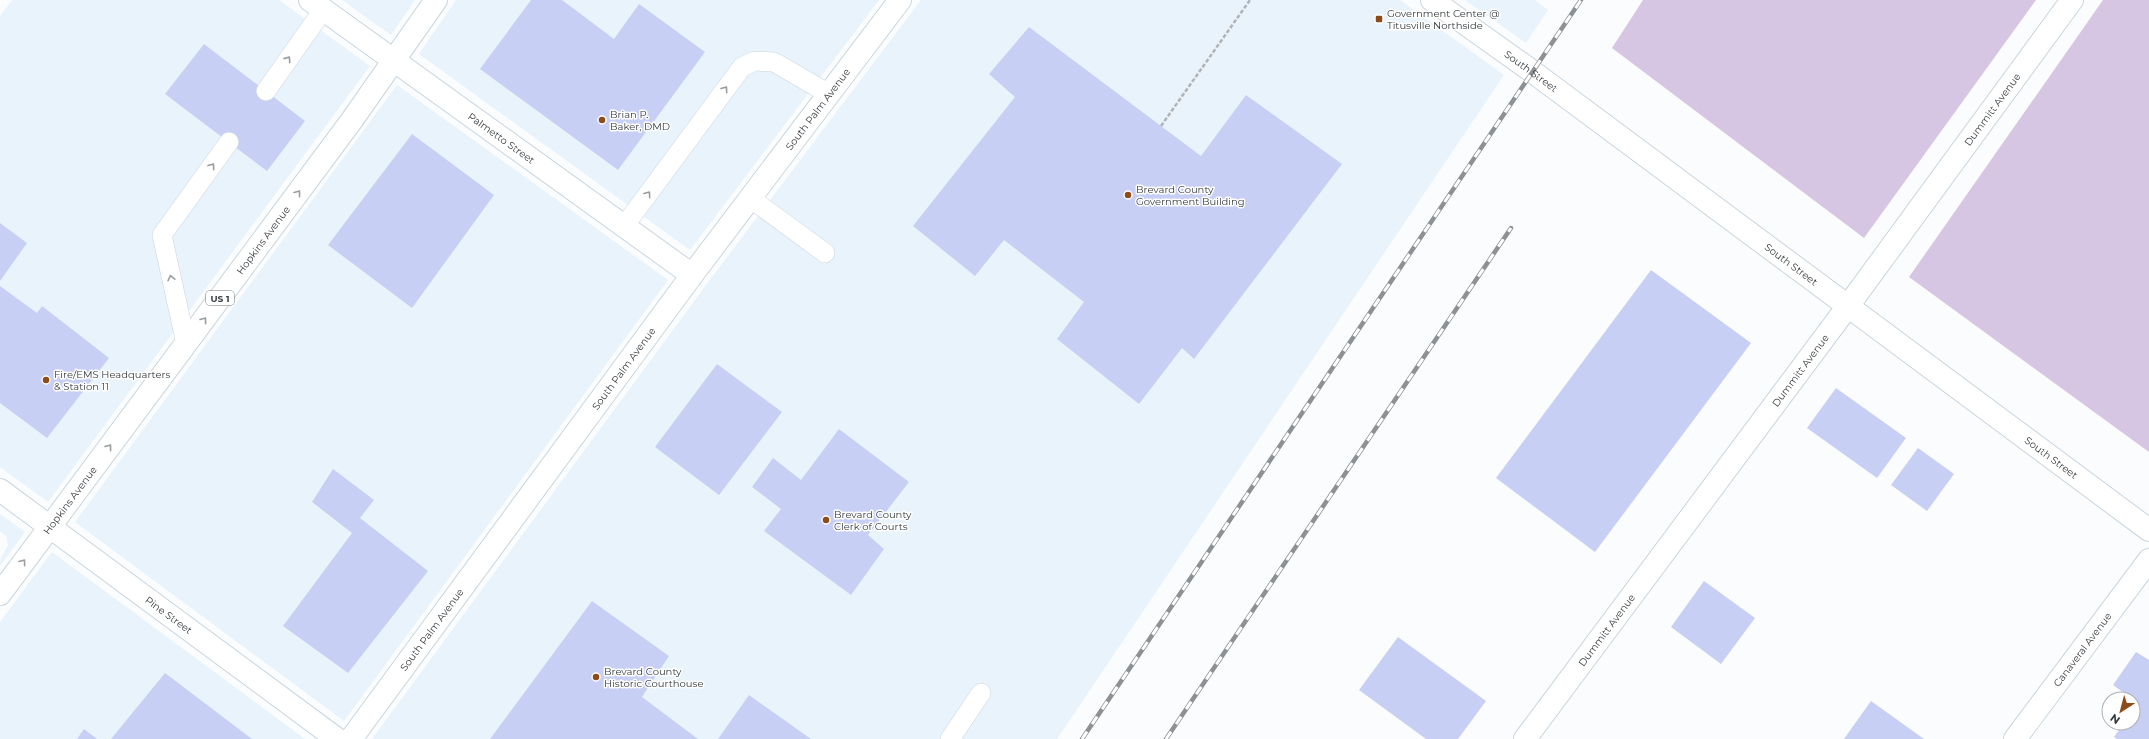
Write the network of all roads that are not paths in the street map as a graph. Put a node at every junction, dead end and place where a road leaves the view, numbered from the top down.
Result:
1 (436, 0) edge
2 (900, 0) edge
3 (1432, 0) edge
4 (2072, 0) edge
5 (317, 5) edge
6 (394, 60) junction
7 (266, 91) dead end
8 (829, 94) junction
9 (229, 142) dead end
10 (750, 198) junction
11 (625, 225) junction
12 (825, 253) dead end
13 (692, 275) junction
14 (1848, 306) junction
15 (186, 344) junction
16 (0, 490) edge
17 (50, 527) junction
18 (2149, 530) edge
19 (2149, 560) edge
20 (0, 594) edge
21 (981, 693) dead end
22 (337, 739) edge
23 (351, 739) edge
24 (950, 739) edge
25 (1525, 739) edge
26 (2016, 739) edge

1 - 6 street, Hopkins Avenue / US 1
2 - 8 street, South Palm Avenue
3 - 14 street, South Street
4 - 14 street, Dummitt Avenue
5 - 6 street, Palmetto Street
7 -> 5 lane
6 - 11 street, Palmetto Street
15 -> 6 street, Hopkins Avenue / US 1
8 - 10 street, South Palm Avenue
11 -> 8 lane
15 -> 9 lane
10 - 12 lane
10 - 13 street, South Palm Avenue
11 - 13 street, Palmetto Street
13 - 23 street, South Palm Avenue
14 - 18 street, South Street
14 - 25 street, Dummitt Avenue
17 -> 15 street, Hopkins Avenue / US 1
16 - 17 street, Pine Street
20 -> 17 street, Hopkins Avenue / US 1
17 - 22 street, Pine Street
19 - 26 street, Canaveral Avenue
21 - 24 lane

